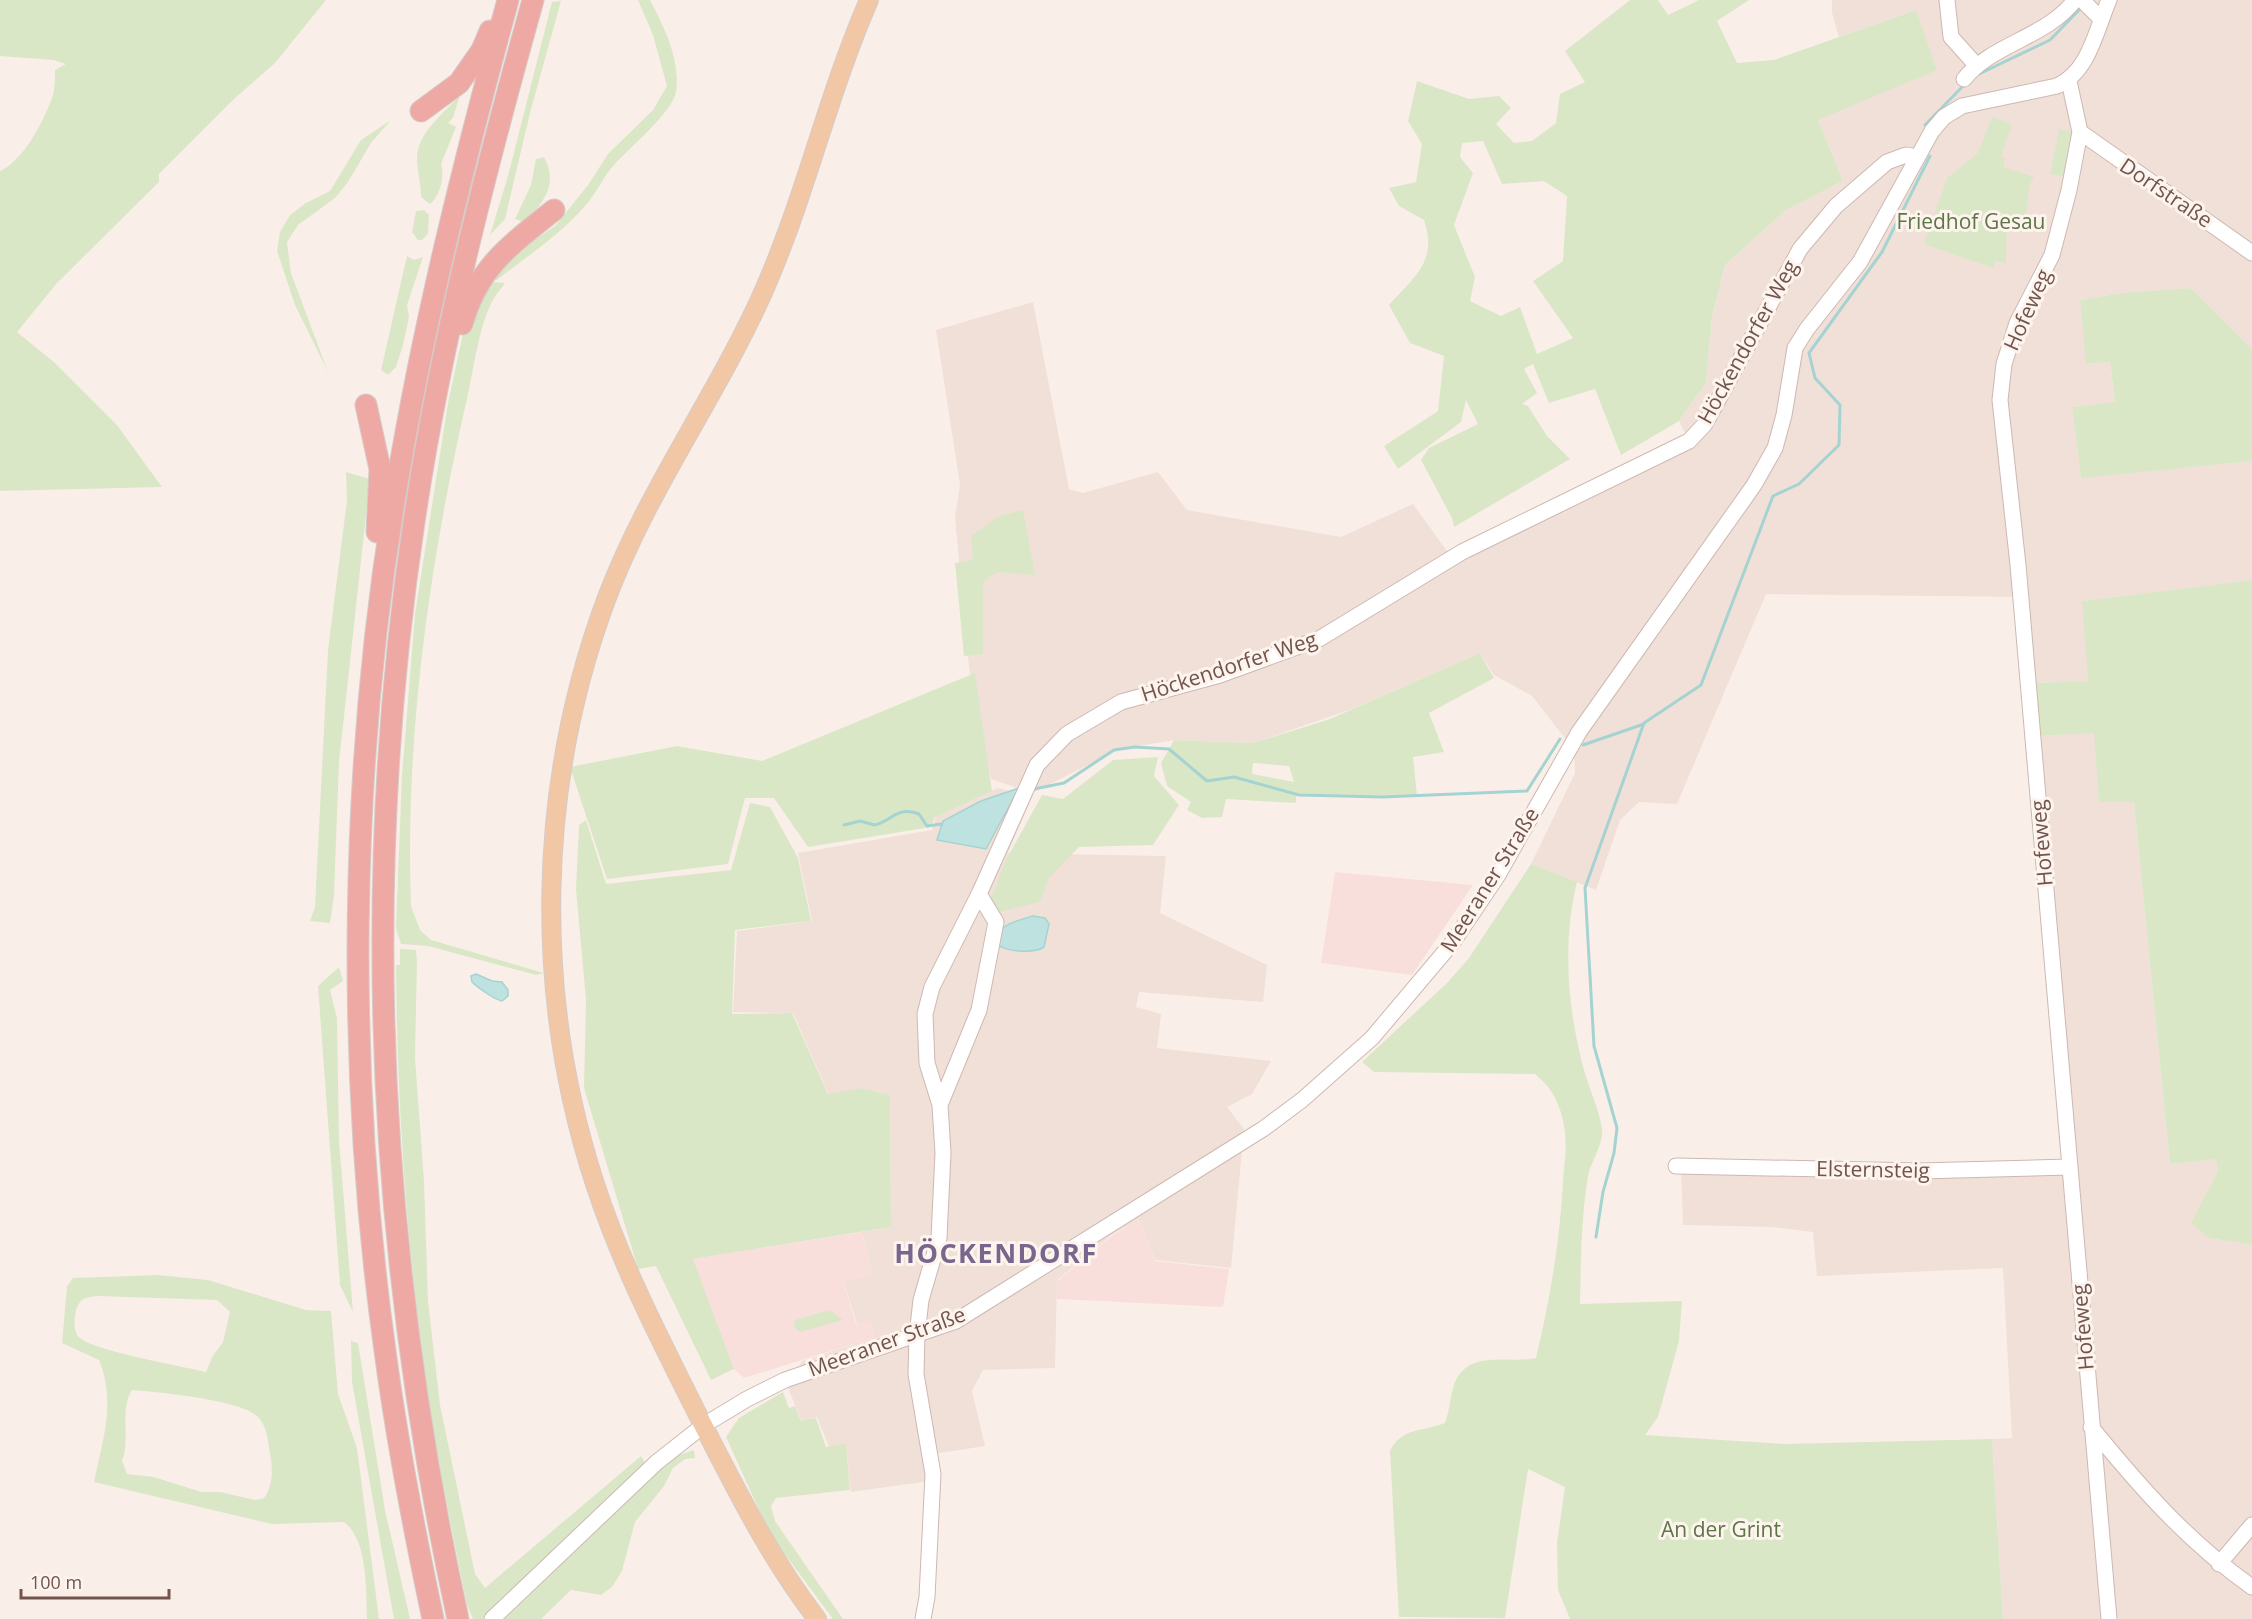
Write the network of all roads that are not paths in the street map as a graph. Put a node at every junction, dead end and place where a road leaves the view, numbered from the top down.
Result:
1 (506, 0) edge
2 (533, 0) edge
3 (868, 0) edge
4 (1947, 0) edge
5 (2109, 0) edge
6 (2082, 2) edge
7 (2101, 19) junction
8 (1976, 64) junction
9 (1964, 79) dead end
10 (2069, 81) junction
11 (421, 111) dead end
12 (2080, 132) junction
13 (1917, 157) junction
14 (554, 210) dead end
15 (2252, 253) edge
16 (440, 371) junction
17 (366, 405) dead end
18 (383, 579) junction
19 (979, 894) junction
20 (940, 1105) junction
21 (1676, 1166) dead end
22 (2069, 1167) junction
23 (917, 1335) junction
24 (704, 1425) junction
25 (2091, 1427) junction
26 (2252, 1525) edge
27 (2219, 1564) junction
28 (2252, 1587) edge
29 (457, 1618) edge
30 (433, 1619) edge
31 (492, 1619) edge
32 (817, 1619) edge
33 (923, 1619) edge
34 (2109, 1619) edge

1 - 11 highway
1 - 18 highway
2 - 16 highway
3 - 24 main road
4 - 8 street
5 - 7 street
6 - 7 street
6 - 8 street
7 - 10 street
8 - 9 street
10 - 12 street, Hofeweg
10 - 13 street, Meeraner Straße
12 - 15 street, Dorfstraße
12 - 22 street, Hofeweg
13 - 19 street, Höckendorfer Weg
13 - 23 street, Meeraner Straße
14 - 16 highway
16 - 29 highway
17 - 18 highway
18 - 30 highway
19 - 20 street, Höckendorfer Weg
19 - 20 street
20 - 23 street, Höckendorfer Weg
21 - 22 street, Elsternsteig
22 - 25 street, Hofeweg
23 - 24 street, Meeraner Straße
23 - 33 street, Höckendorfer Weg
24 - 31 street, Meeraner Straße
24 - 32 main road
25 - 27 street
25 - 34 street, Hofeweg
26 - 27 street
27 - 28 street

